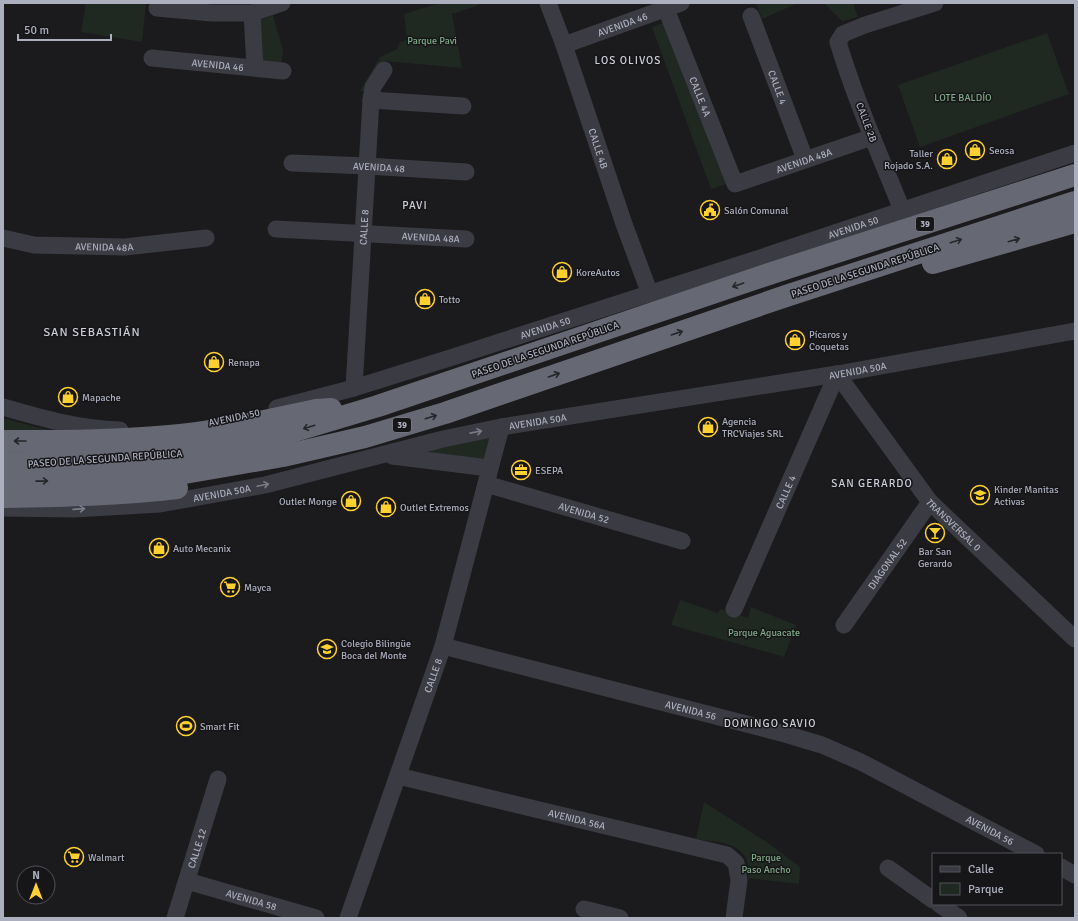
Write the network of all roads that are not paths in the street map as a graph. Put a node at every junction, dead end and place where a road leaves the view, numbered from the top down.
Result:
1 (282, 3) edge
2 (548, 3) edge
3 (935, 3) edge
4 (674, 6) edge
5 (157, 8) dead end
6 (646, 9) edge
7 (252, 13) junction
8 (751, 16) dead end
9 (564, 45) junction
10 (152, 58) dead end
11 (255, 68) junction
12 (384, 70) dead end
13 (283, 71) dead end
14 (371, 100) junction
15 (463, 106) dead end
16 (872, 137) junction
17 (1075, 153) edge
18 (805, 159) junction
19 (292, 163) dead end
20 (1075, 163) edge
21 (367, 166) junction
22 (466, 172) dead end
23 (1075, 175) edge
24 (735, 184) joint
25 (1075, 202) edge
26 (902, 210) junction
27 (1075, 222) edge
28 (276, 229) dead end
29 (362, 233) junction
30 (3, 238) edge
31 (206, 238) dead end
32 (466, 240) dead end
33 (775, 272) junction
34 (650, 294) junction
35 (786, 296) junction
36 (1075, 331) edge
37 (837, 374) junction
38 (354, 388) junction
39 (378, 406) junction
40 (3, 407) edge
41 (501, 427) junction
42 (365, 437) junction
43 (3, 441) edge
44 (384, 455) junction
45 (3, 463) edge
46 (487, 476) junction
47 (3, 482) edge
48 (3, 497) edge
49 (930, 502) junction
50 (3, 508) edge
51 (682, 542) dead end
52 (734, 609) dead end
53 (844, 625) dead end
54 (1075, 639) edge
55 (443, 646) junction
56 (398, 776) junction
57 (218, 779) dead end
58 (1034, 853) edge
59 (888, 868) dead end
60 (1062, 868) edge
61 (1075, 875) edge
62 (187, 881) junction
63 (932, 899) edge
64 (940, 905) edge
65 (584, 909) dead end
66 (175, 918) edge
67 (316, 918) edge
68 (348, 918) edge
69 (620, 918) edge
70 (734, 918) edge
71 (959, 918) edge

1 - 7 street
2 - 9 street, CALLE 4B
3 - 16 street, CALLE 2B
4 - 6 street, AVENIDA 46
4 - 24 street, CALLE 4A
5 - 7 street
6 - 9 street, AVENIDA 46
7 - 11 street
8 - 18 street, CALLE 4
9 - 34 street, CALLE 4B
10 - 11 street, AVENIDA 46
11 - 13 street, AVENIDA 46
12 - 14 street, CALLE 8
14 - 15 street
14 - 21 street, CALLE 8
16 - 18 street, AVENIDA 48A
16 - 26 street, CALLE 2B
17 - 26 street, AVENIDA 50
18 - 24 street, AVENIDA 48A
19 - 21 street, AVENIDA 48
20 - 33 highway
21 - 22 street, AVENIDA 48
21 - 29 street, CALLE 8
23 - 33 highway, PASEO DE LA SEGUNDA REPÚBLICA / 39
35 -> 25 highway, PASEO DE LA SEGUNDA REPÚBLICA / 39
26 - 34 street, AVENIDA 50
35 -> 27 highway
28 - 29 street, AVENIDA 48A
29 - 32 street, AVENIDA 48A
29 - 38 street, CALLE 8
30 - 31 street, AVENIDA 48A
33 -> 39 highway, PASEO DE LA SEGUNDA REPÚBLICA / 39
34 - 38 street, AVENIDA 50
42 -> 35 highway, PASEO DE LA SEGUNDA REPÚBLICA / 39
36 - 37 street, AVENIDA 50A
37 - 41 street, AVENIDA 50A
37 - 49 street, TRANSVERSAL 0
37 - 52 street, CALLE 4
38 - 40 street, AVENIDA 50
39 -> 43 highway
39 -> 45 highway, PASEO DE LA SEGUNDA REPÚBLICA / 39
44 -> 41 street, AVENIDA 50A
41 - 46 street, CALLE 8
47 -> 42 highway, PASEO DE LA SEGUNDA REPÚBLICA / 39
42 - 48 highway
44 - 46 street, AVENIDA 52
50 -> 44 street, AVENIDA 50A
46 - 51 street, AVENIDA 52
46 - 55 street, CALLE 8
49 - 53 street, DIAGONAL 52
49 - 54 street, TRANSVERSAL 0
55 - 56 street, CALLE 8
55 - 58 street, AVENIDA 56
56 - 68 street, CALLE 8
56 - 70 street, AVENIDA 56A
57 - 62 street, CALLE 12
59 - 63 street
60 - 61 street
62 - 66 street, CALLE 12
62 - 67 street, AVENIDA 58
64 - 71 street
65 - 69 street

